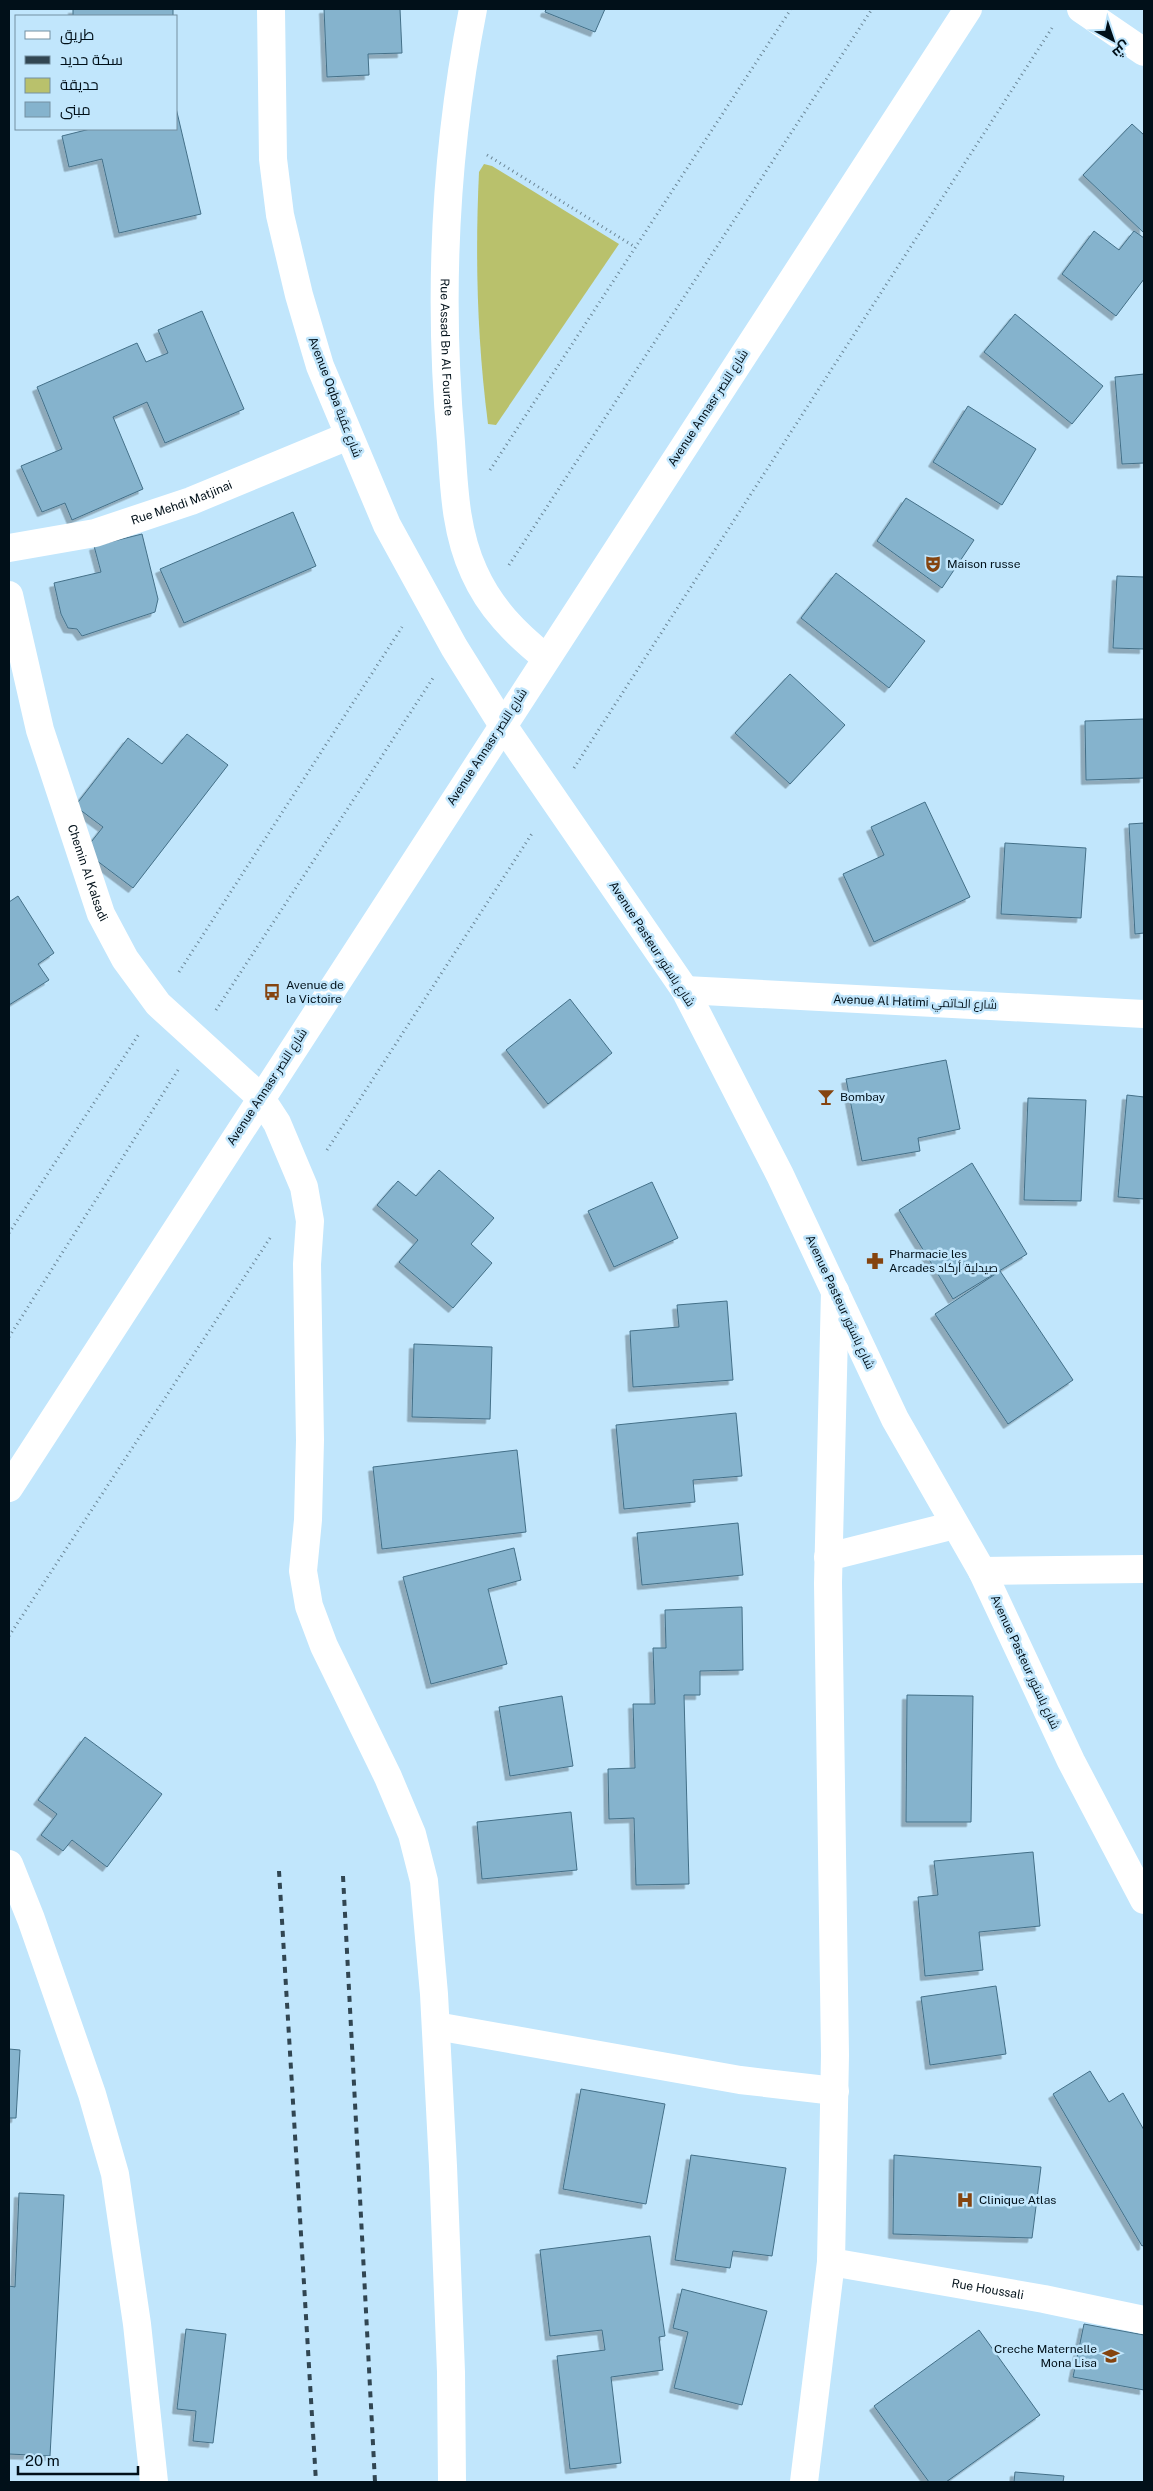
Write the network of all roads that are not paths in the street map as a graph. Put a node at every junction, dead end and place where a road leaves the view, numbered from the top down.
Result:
1 (271, 9) edge
2 (473, 9) edge
3 (968, 9) edge
4 (1081, 9) edge
5 (1144, 52) edge
6 (348, 436) junction
7 (9, 548) edge
8 (9, 595) edge
9 (546, 658) junction
10 (502, 724) junction
11 (685, 990) junction
12 (1144, 1014) edge
13 (260, 1097) junction
14 (835, 1291) junction
15 (9, 1488) edge
16 (955, 1524) junction
17 (828, 1556) junction
18 (1144, 1569) edge
19 (982, 1571) junction
20 (9, 1864) edge
21 (1144, 1900) edge
22 (436, 2026) junction
23 (835, 2090) junction
24 (831, 2262) junction
25 (1144, 2320) edge
26 (154, 2482) edge
27 (452, 2482) edge
28 (804, 2482) edge

1 - 6 street, Avenue Oqba شارع عقبة
2 - 9 street, Rue Assad Bn Al Fourate
3 - 9 street, Avenue Annasr شارع النصر
4 - 5 street
6 - 7 street, Rue Mehdi Matjinai
6 - 10 street, Avenue Oqba شارع عقبة
8 - 13 street, Chemin Al Kalsadi
9 - 10 street, Avenue Annasr شارع النصر
10 - 11 street, Avenue Pasteur شارع باستور
10 - 13 street, Avenue Annasr شارع النصر
11 - 12 street, Avenue Al Hatimi شارع الحاتمي
11 - 14 street, Avenue Pasteur شارع باستور
13 - 15 street, Avenue Annasr شارع النصر
13 - 22 street, Chemin Al Kalsadi
14 - 16 street, Avenue Pasteur شارع باستور
14 - 17 street
16 - 17 street
16 - 19 street, Avenue Pasteur شارع باستور
17 - 23 street
18 - 19 street
19 - 21 street, Avenue Pasteur شارع باستور
20 - 26 street
22 - 23 street
22 - 27 street, Chemin Al Kalsadi
23 - 24 street
24 - 25 street, Rue Houssali
24 - 28 street

